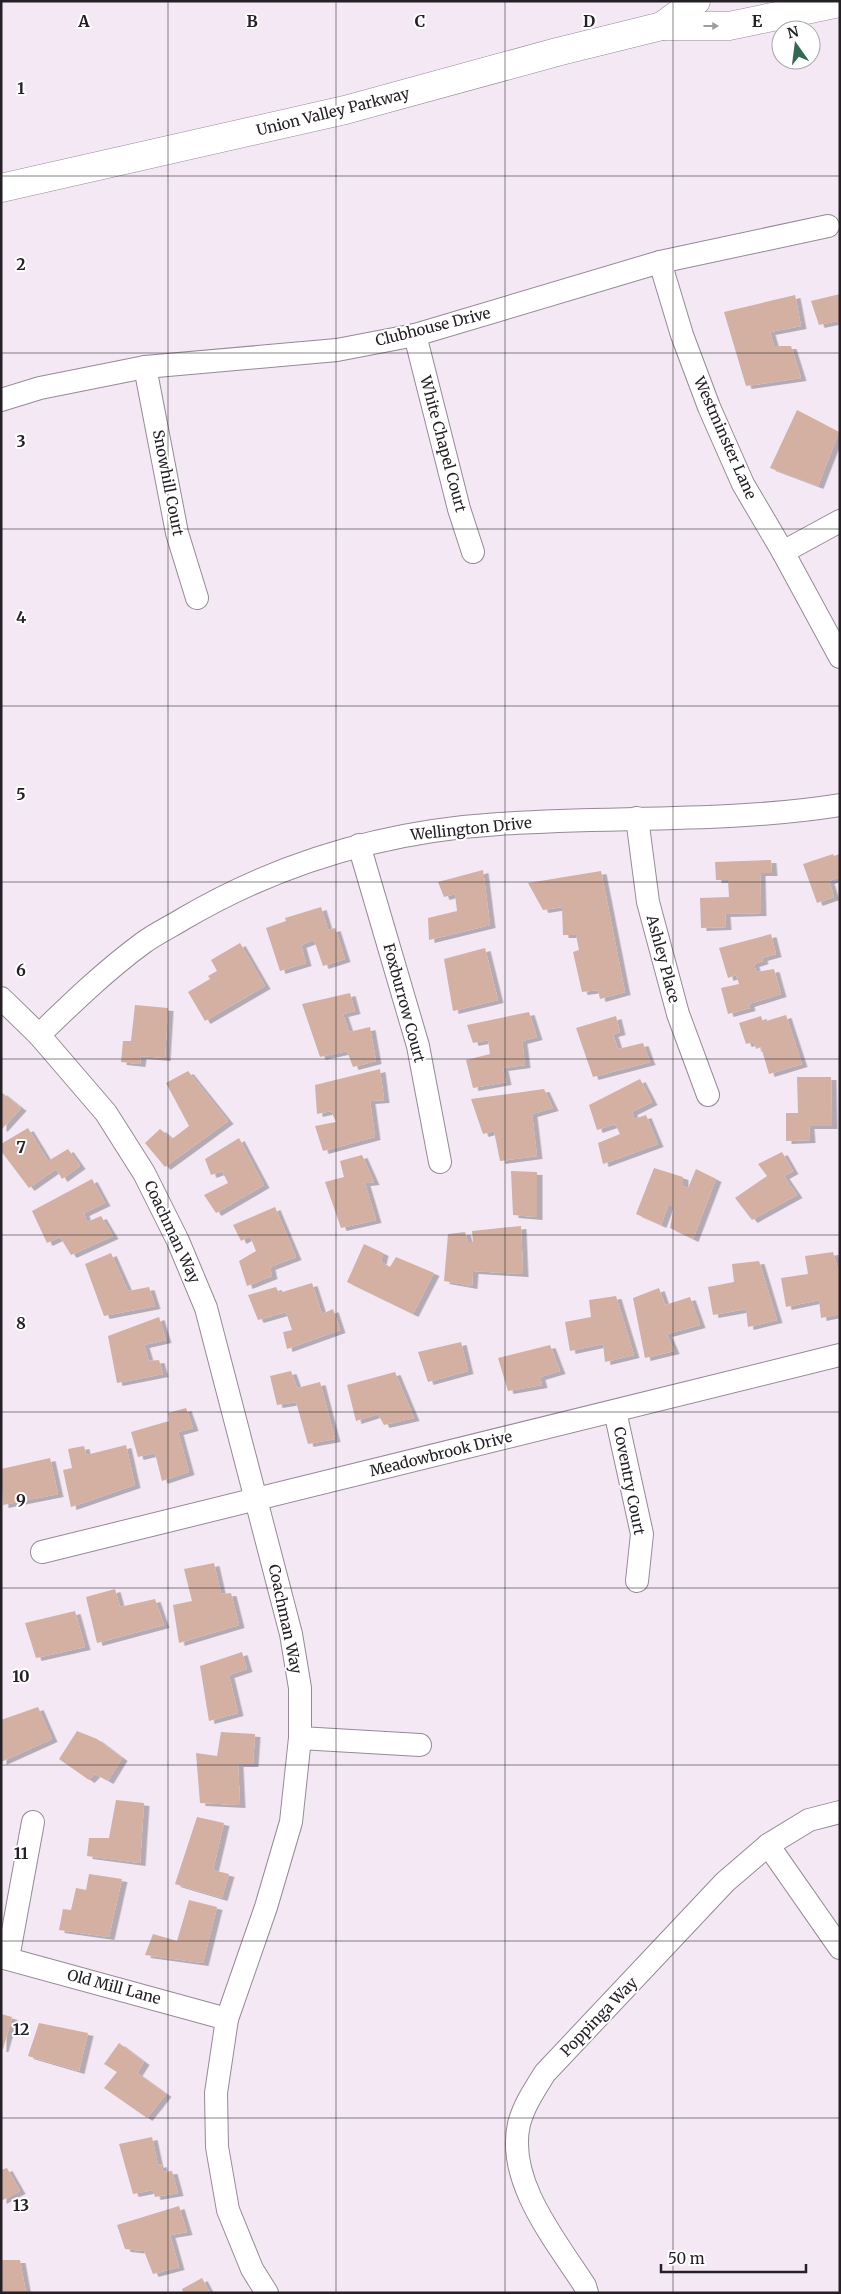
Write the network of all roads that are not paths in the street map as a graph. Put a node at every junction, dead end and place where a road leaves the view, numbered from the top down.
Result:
1 (696, 1) edge
2 (840, 3) edge
3 (662, 26) junction
4 (1, 188) edge
5 (828, 226) dead end
6 (660, 262) junction
7 (415, 335) junction
8 (145, 367) junction
9 (1, 400) edge
10 (840, 522) edge
11 (473, 552) dead end
12 (783, 552) junction
13 (197, 598) dead end
14 (840, 657) edge
15 (840, 806) edge
16 (637, 818) junction
17 (359, 845) junction
18 (1, 998) edge
19 (39, 1035) junction
20 (708, 1095) dead end
21 (440, 1162) dead end
22 (840, 1355) edge
23 (615, 1410) junction
24 (257, 1499) junction
25 (42, 1552) dead end
26 (637, 1581) dead end
27 (300, 1738) junction
28 (420, 1745) dead end
29 (840, 1812) edge
30 (33, 1822) dead end
31 (768, 1845) junction
32 (840, 1948) edge
33 (5, 1957) edge
34 (227, 2020) junction
35 (267, 2293) edge
36 (587, 2293) edge

1 - 3 street, Union Valley Parkway
3 -> 2 street, Union Valley Parkway
3 - 4 street, Union Valley Parkway
5 - 6 street, Clubhouse Drive
6 - 7 street, Clubhouse Drive
6 - 12 street, Westminster Lane
7 - 8 street, Clubhouse Drive
7 - 11 street, White Chapel Court
8 - 9 street, Clubhouse Drive
8 - 13 street, Snowhill Court
10 - 12 street
12 - 14 street, Westminster Lane
15 - 16 street, Wellington Drive
16 - 17 street, Wellington Drive
16 - 20 street, Ashley Place
17 - 19 street, Wellington Drive
17 - 21 street, Foxburrow Court
18 - 19 street, Coachman Way
19 - 24 street, Coachman Way
22 - 23 street, Meadowbrook Drive
23 - 24 street, Meadowbrook Drive
23 - 26 street, Coventry Court
24 - 25 street, Meadowbrook Drive
24 - 27 street, Coachman Way
27 - 28 street
27 - 34 street, Coachman Way
29 - 31 street, Poppinga Way
30 - 33 street
31 - 32 street
31 - 36 street, Poppinga Way
33 - 34 street, Old Mill Lane
34 - 35 street, Coachman Way

